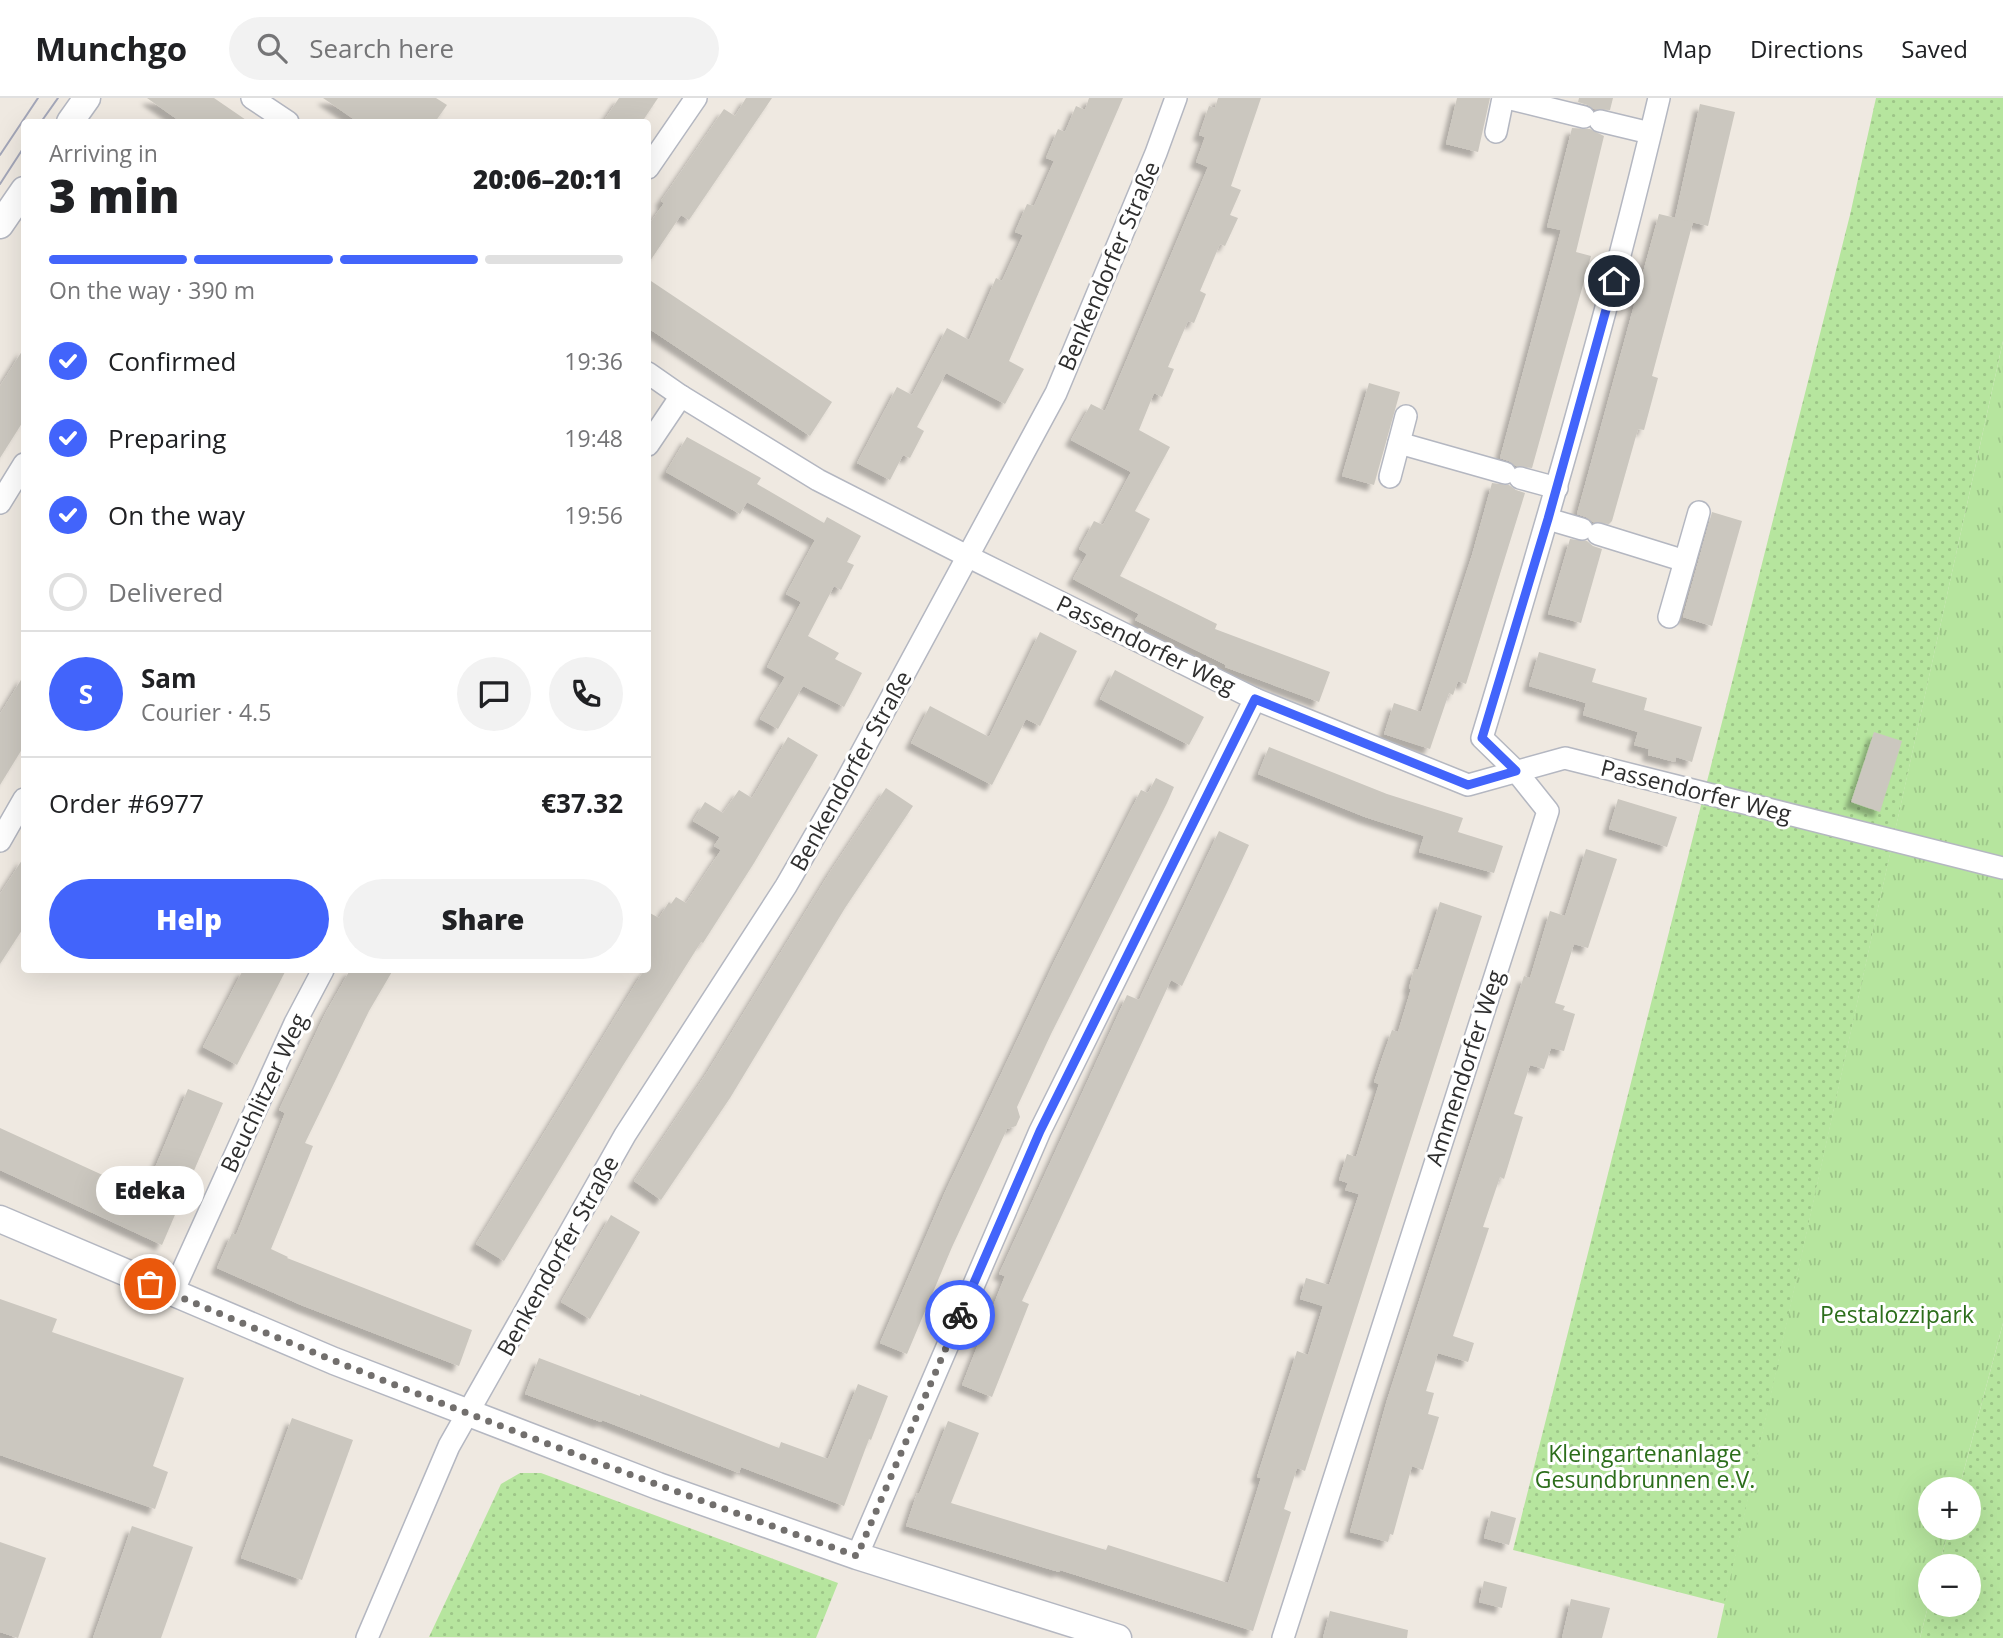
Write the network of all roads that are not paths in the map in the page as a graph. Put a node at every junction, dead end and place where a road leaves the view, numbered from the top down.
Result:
1 (87, 98) edge
2 (252, 98) edge
3 (696, 98) edge
4 (1176, 98) edge
5 (1505, 98) edge
6 (1659, 98) edge
7 (72, 119) edge
8 (284, 119) edge
9 (1496, 132) dead end
10 (1650, 133) junction
11 (651, 164) edge
12 (21, 194) edge
13 (0, 225) edge
14 (651, 375) edge
15 (681, 397) junction
16 (1406, 416) dead end
17 (651, 441) edge
18 (1399, 443) junction
19 (21, 469) edge
20 (1390, 477) dead end
21 (1557, 488) junction
22 (0, 503) edge
23 (1699, 512) dead end
24 (1548, 519) junction
25 (969, 557) junction
26 (1685, 561) junction
27 (1669, 617) dead end
28 (1255, 699) junction
29 (1516, 771) junction
30 (21, 804) edge
31 (0, 841) edge
32 (2003, 868) edge
33 (321, 973) edge
34 (0, 1219) edge
35 (172, 1294) junction
36 (469, 1414) junction
37 (857, 1556) junction
38 (374, 1636) edge
39 (1118, 1638) edge
40 (1283, 1638) edge

1 - 7 street
2 - 8 street
3 - 11 street
4 - 25 street, Benkendorfer Straße
5 - 9 street
5 - 10 street
6 - 10 street, Ammendorfer Weg
10 - 21 street, Ammendorfer Weg
12 - 13 street
14 - 15 street, Passendorfer Weg
15 - 17 street
15 - 25 street, Passendorfer Weg
16 - 18 street
18 - 20 street
18 - 21 street
19 - 22 street
21 - 24 street, Ammendorfer Weg
23 - 26 street
24 - 26 street
24 - 29 street, Ammendorfer Weg
25 - 28 street, Passendorfer Weg
25 - 36 street, Benkendorfer Straße
26 - 27 street
28 - 29 street, Passendorfer Weg
28 - 37 street
29 - 32 street, Passendorfer Weg
29 - 40 street, Ammendorfer Weg
30 - 31 street
33 - 35 street, Beuchlitzer Weg
34 - 35 street
35 - 36 street
36 - 37 street
36 - 38 street, Benkendorfer Straße
37 - 39 street

